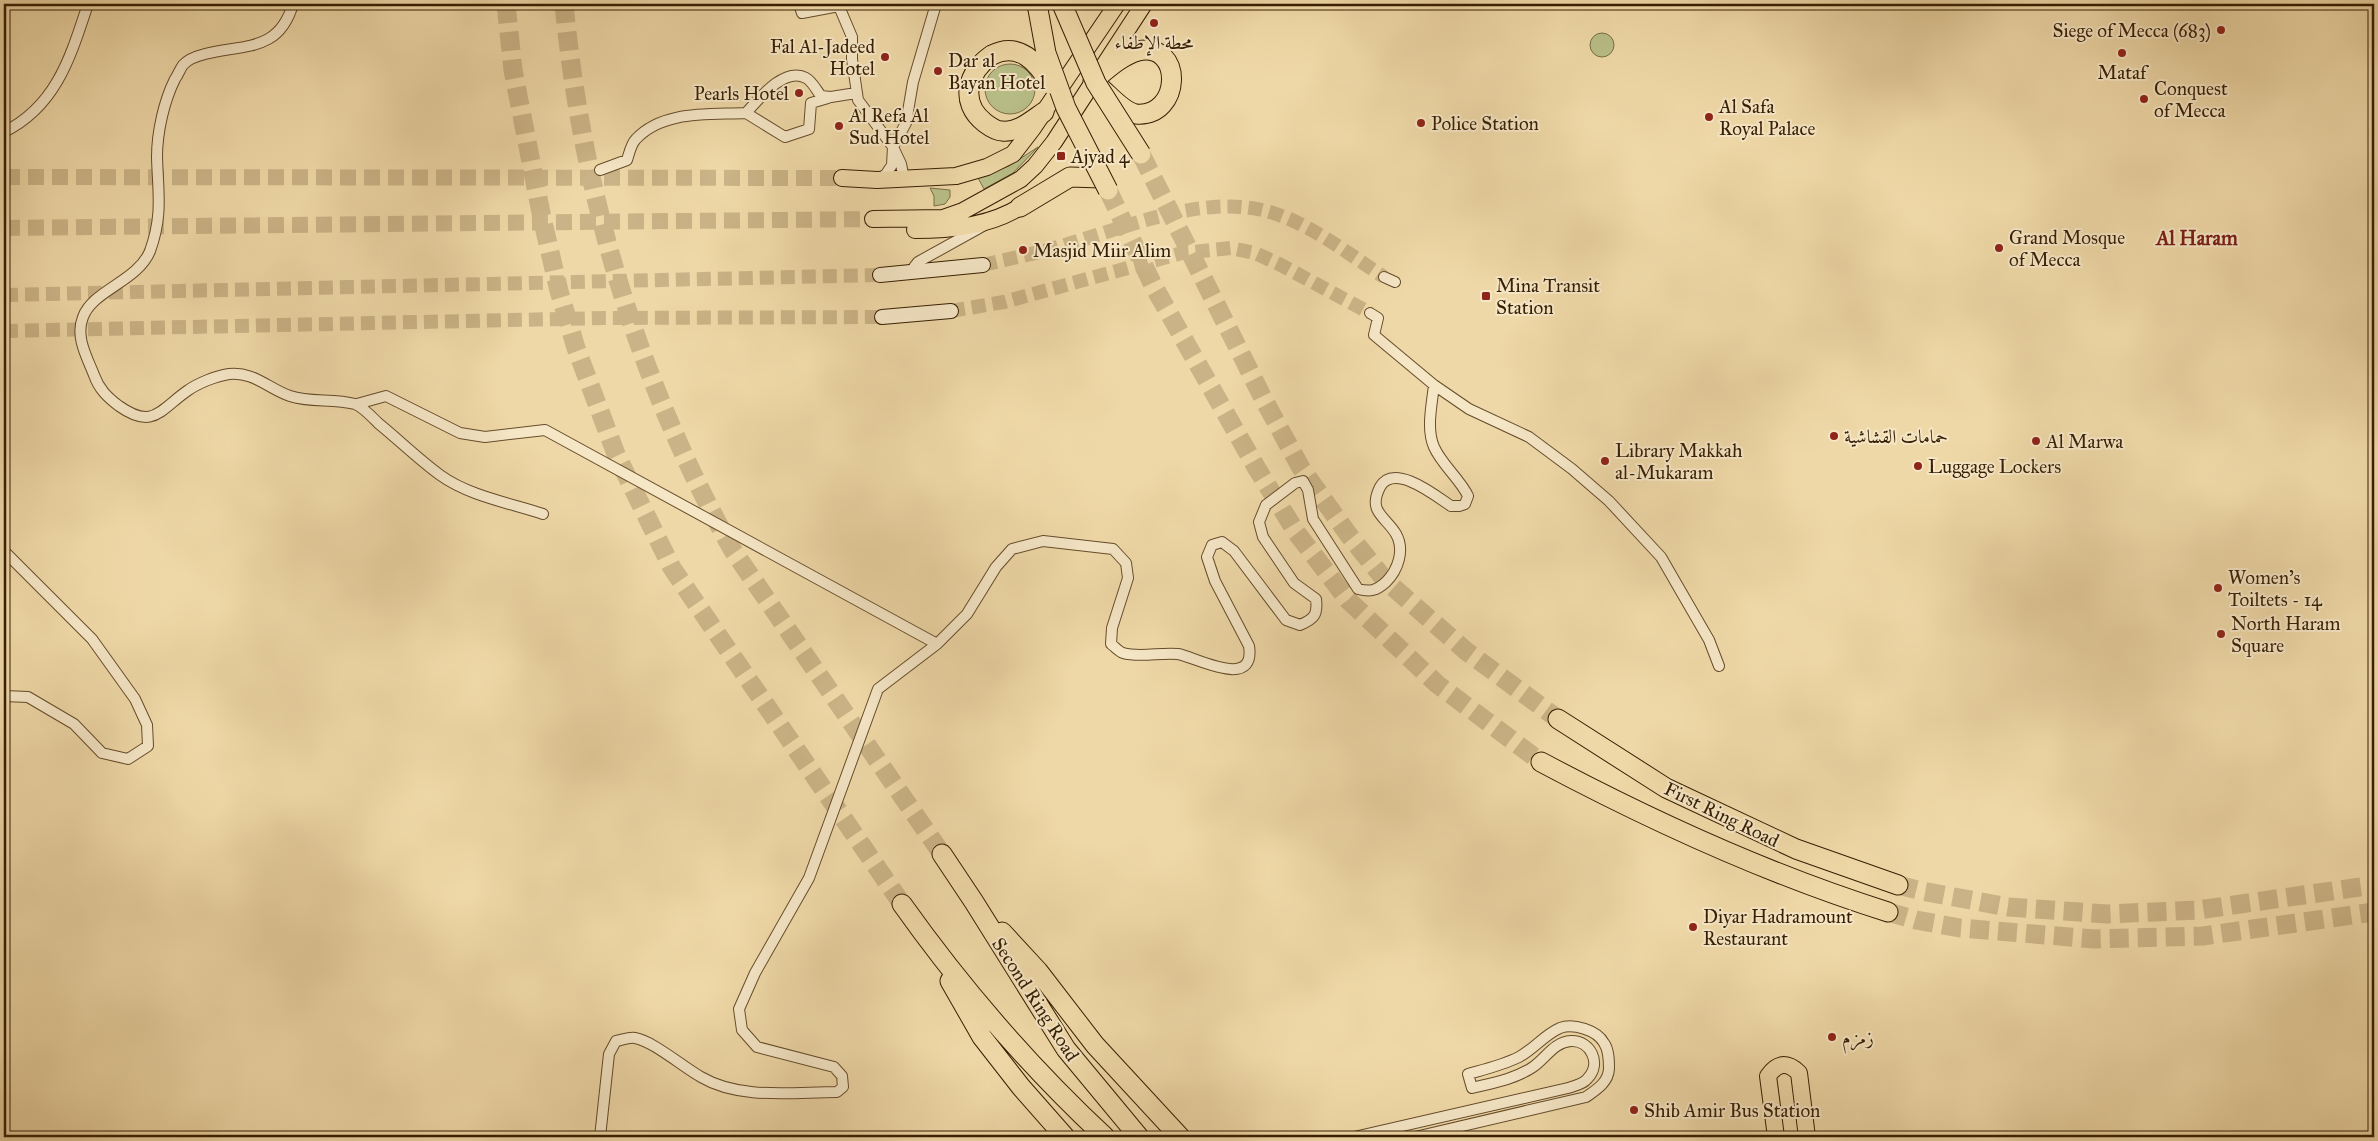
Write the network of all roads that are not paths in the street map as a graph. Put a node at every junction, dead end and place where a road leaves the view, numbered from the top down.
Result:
1 (88, 4) edge
2 (293, 4) edge
3 (799, 4) edge
4 (936, 4) edge
5 (1037, 4) edge
6 (1117, 4) edge
7 (1144, 4) edge
8 (839, 5) edge
9 (1068, 6) edge
10 (1094, 82) junction
11 (856, 93) junction
12 (831, 97) junction
13 (1066, 108) junction
14 (1044, 112) junction
15 (746, 113) junction
16 (4, 132) edge
17 (893, 147) junction
18 (1141, 154) tunnel mouth
19 (600, 170) tunnel mouth
20 (842, 178) tunnel mouth
21 (904, 179) junction
22 (877, 180) junction
23 (1020, 207) joint
24 (992, 219) junction
25 (983, 264) tunnel mouth
26 (914, 273) junction
27 (880, 275) tunnel mouth
28 (1384, 277) tunnel mouth
29 (1396, 282) dead end
30 (951, 311) tunnel mouth
31 (1374, 316) dead end
32 (882, 317) tunnel mouth
33 (1434, 385) junction
34 (357, 404) junction
35 (544, 514) dead end
36 (4, 551) edge
37 (937, 644) junction
38 (1719, 666) dead end
39 (4, 696) edge
40 (1558, 718) tunnel mouth
41 (1540, 762) tunnel mouth
42 (942, 854) tunnel mouth
43 (1898, 885) tunnel mouth
44 (974, 902) junction
45 (902, 904) tunnel mouth
46 (1888, 912) tunnel mouth
47 (925, 937) junction
48 (600, 1137) edge
49 (1065, 1137) edge
50 (1105, 1137) edge
51 (1139, 1137) edge
52 (1180, 1137) edge
53 (1354, 1137) edge
54 (1415, 1137) edge
55 (1776, 1137) edge
56 (1806, 1137) edge

1 - 16 street
2 - 34 street
3 - 8 street
4 - 17 street
5 - 13 highway, bridge
6 - 14 main road
7 - 10 main road
8 - 11 street
9 - 10 highway, bridge
10 - 10 highway, bridge
10 - 18 highway, bridge
10 - 24 main road
11 - 12 street
11 - 17 street
12 - 15 street
12 - 15 street
13 - 14 highway, bridge
13 - 23 highway, bridge
14 - 21 main road
15 - 19 street
17 - 21 street
17 - 22 street
20 - 22 main road
21 - 22 main road
23 - 24 main road
24 - 26 street
25 - 26 main road
26 - 27 main road
28 - 29 street
30 - 32 main road
31 - 33 street
33 - 37 street
33 - 38 street
34 - 35 street
34 - 37 street
36 - 39 street
37 - 48 street
40 - 43 highway, First Ring Road
41 - 46 highway, First Ring Road
42 - 44 highway, Second Ring Road
44 - 51 highway, Second Ring Road
44 - 52 highway
45 - 47 highway, Second Ring Road
47 - 49 highway
47 - 50 highway, Second Ring Road
53 - 54 street
55 - 56 main road

